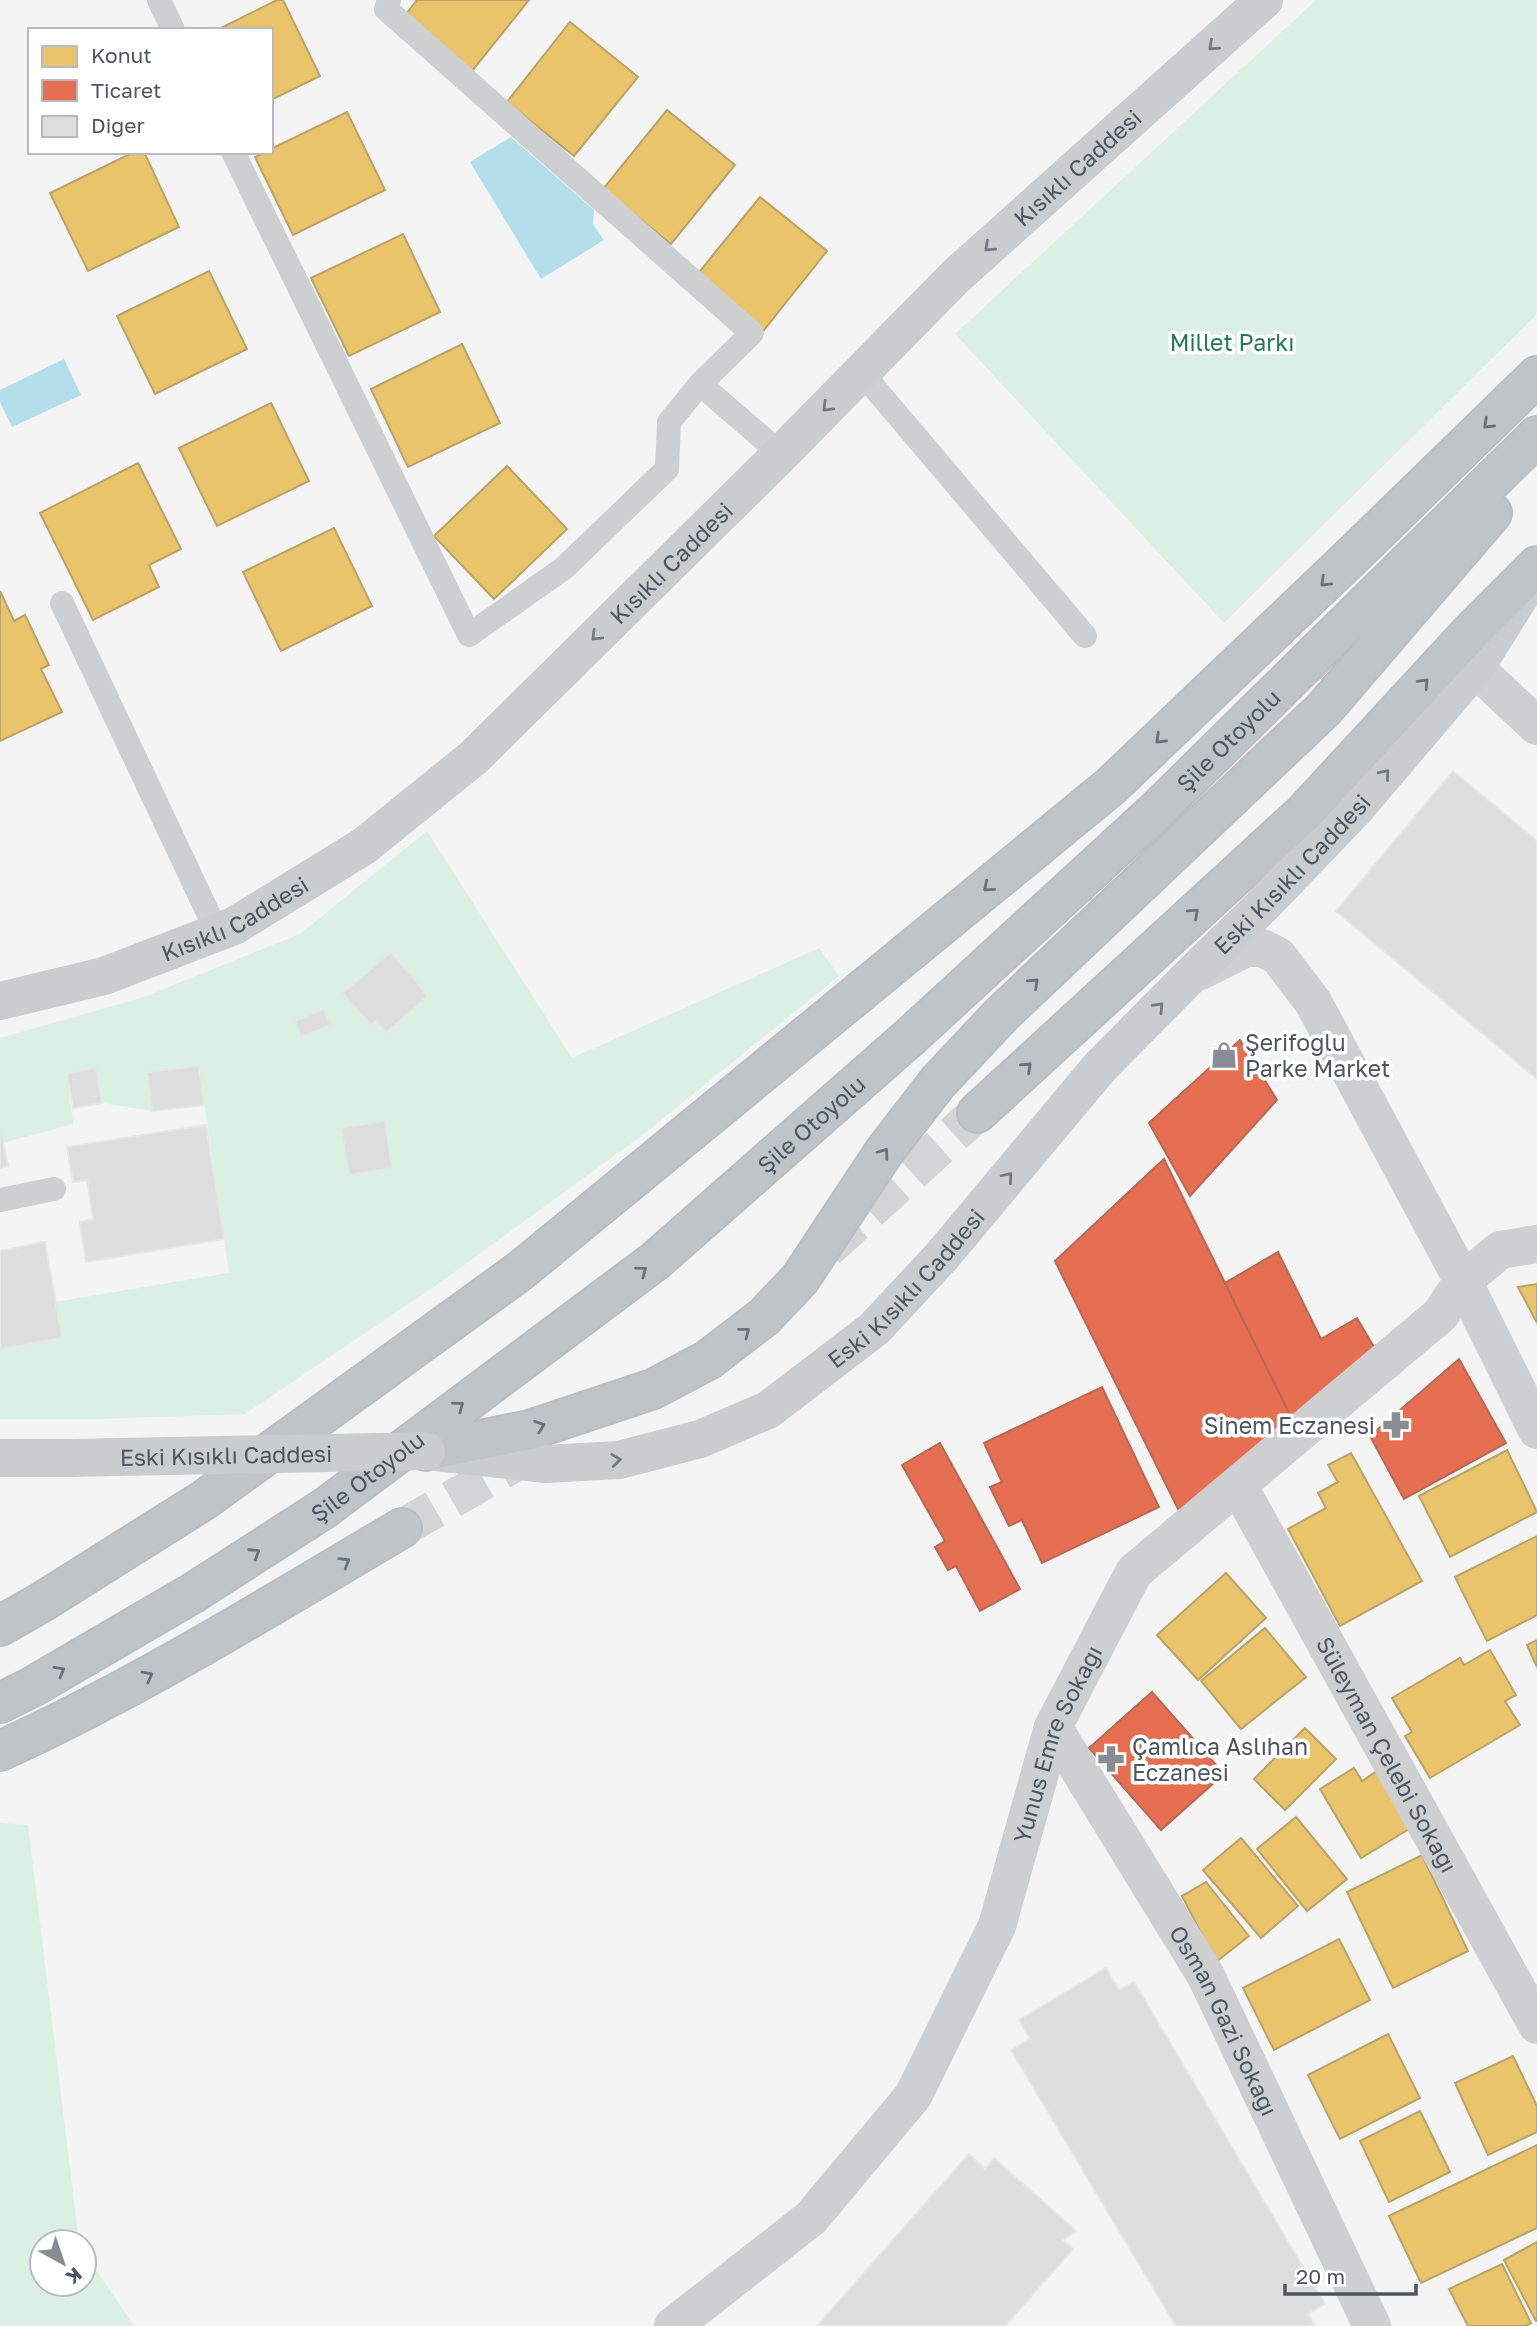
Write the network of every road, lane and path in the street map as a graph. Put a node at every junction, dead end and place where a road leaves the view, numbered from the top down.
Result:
1 (159, 0) edge
2 (389, 0) edge
3 (1264, 0) edge
4 (172, 28) edge
5 (234, 154) edge
6 (861, 372) junction
7 (1537, 376) edge
8 (699, 384) junction
9 (1537, 436) edge
10 (781, 454) junction
11 (1537, 461) edge
12 (1537, 567) edge
13 (62, 603) dead end
14 (1085, 636) dead end
15 (1475, 668) junction
16 (1537, 726) edge
17 (217, 932) junction
18 (1189, 977) junction
19 (0, 1001) edge
20 (977, 1113) tunnel mouth
21 (54, 1189) dead end
22 (0, 1200) edge
23 (1537, 1244) edge
24 (1463, 1281) junction
25 (1537, 1430) edge
26 (426, 1451) junction
27 (0, 1458) edge
28 (1238, 1485) junction
29 (402, 1528) tunnel mouth
30 (0, 1626) edge
31 (0, 1703) edge
32 (1053, 1727) junction
33 (0, 1751) edge
34 (1537, 2025) edge
35 (673, 2326) edge
36 (1372, 2326) edge

1 - 4 lane
2 - 8 lane
3 -> 6 main road, Kısıklı Caddesi
5 - 8 lane
6 -> 10 main road, Kısıklı Caddesi
6 - 14 lane
7 -> 30 highway, Şile Otoyolu
8 - 10 lane
31 -> 9 highway, Şile Otoyolu
10 -> 17 main road, Kısıklı Caddesi
26 -> 11 highway
12 - 15 main road, Eski Kısıklı Caddesi
20 -> 12 highway
13 - 17 lane
15 - 16 street
18 -> 15 main road, Eski Kısıklı Caddesi
17 - 19 main road, Kısıklı Caddesi
18 - 24 street
26 -> 18 main road, Eski Kısıklı Caddesi
21 - 22 lane
23 - 24 street, Yunus Emre Sokağı
24 - 25 street
24 - 28 street, Yunus Emre Sokağı
26 - 27 main road, Eski Kısıklı Caddesi, bridge
28 - 32 street, Yunus Emre Sokağı
28 - 34 street, Süleyman Çelebi Sokağı
33 -> 29 highway
32 - 35 street, Yunus Emre Sokağı
32 - 36 street, Osman Gazi Sokağı

